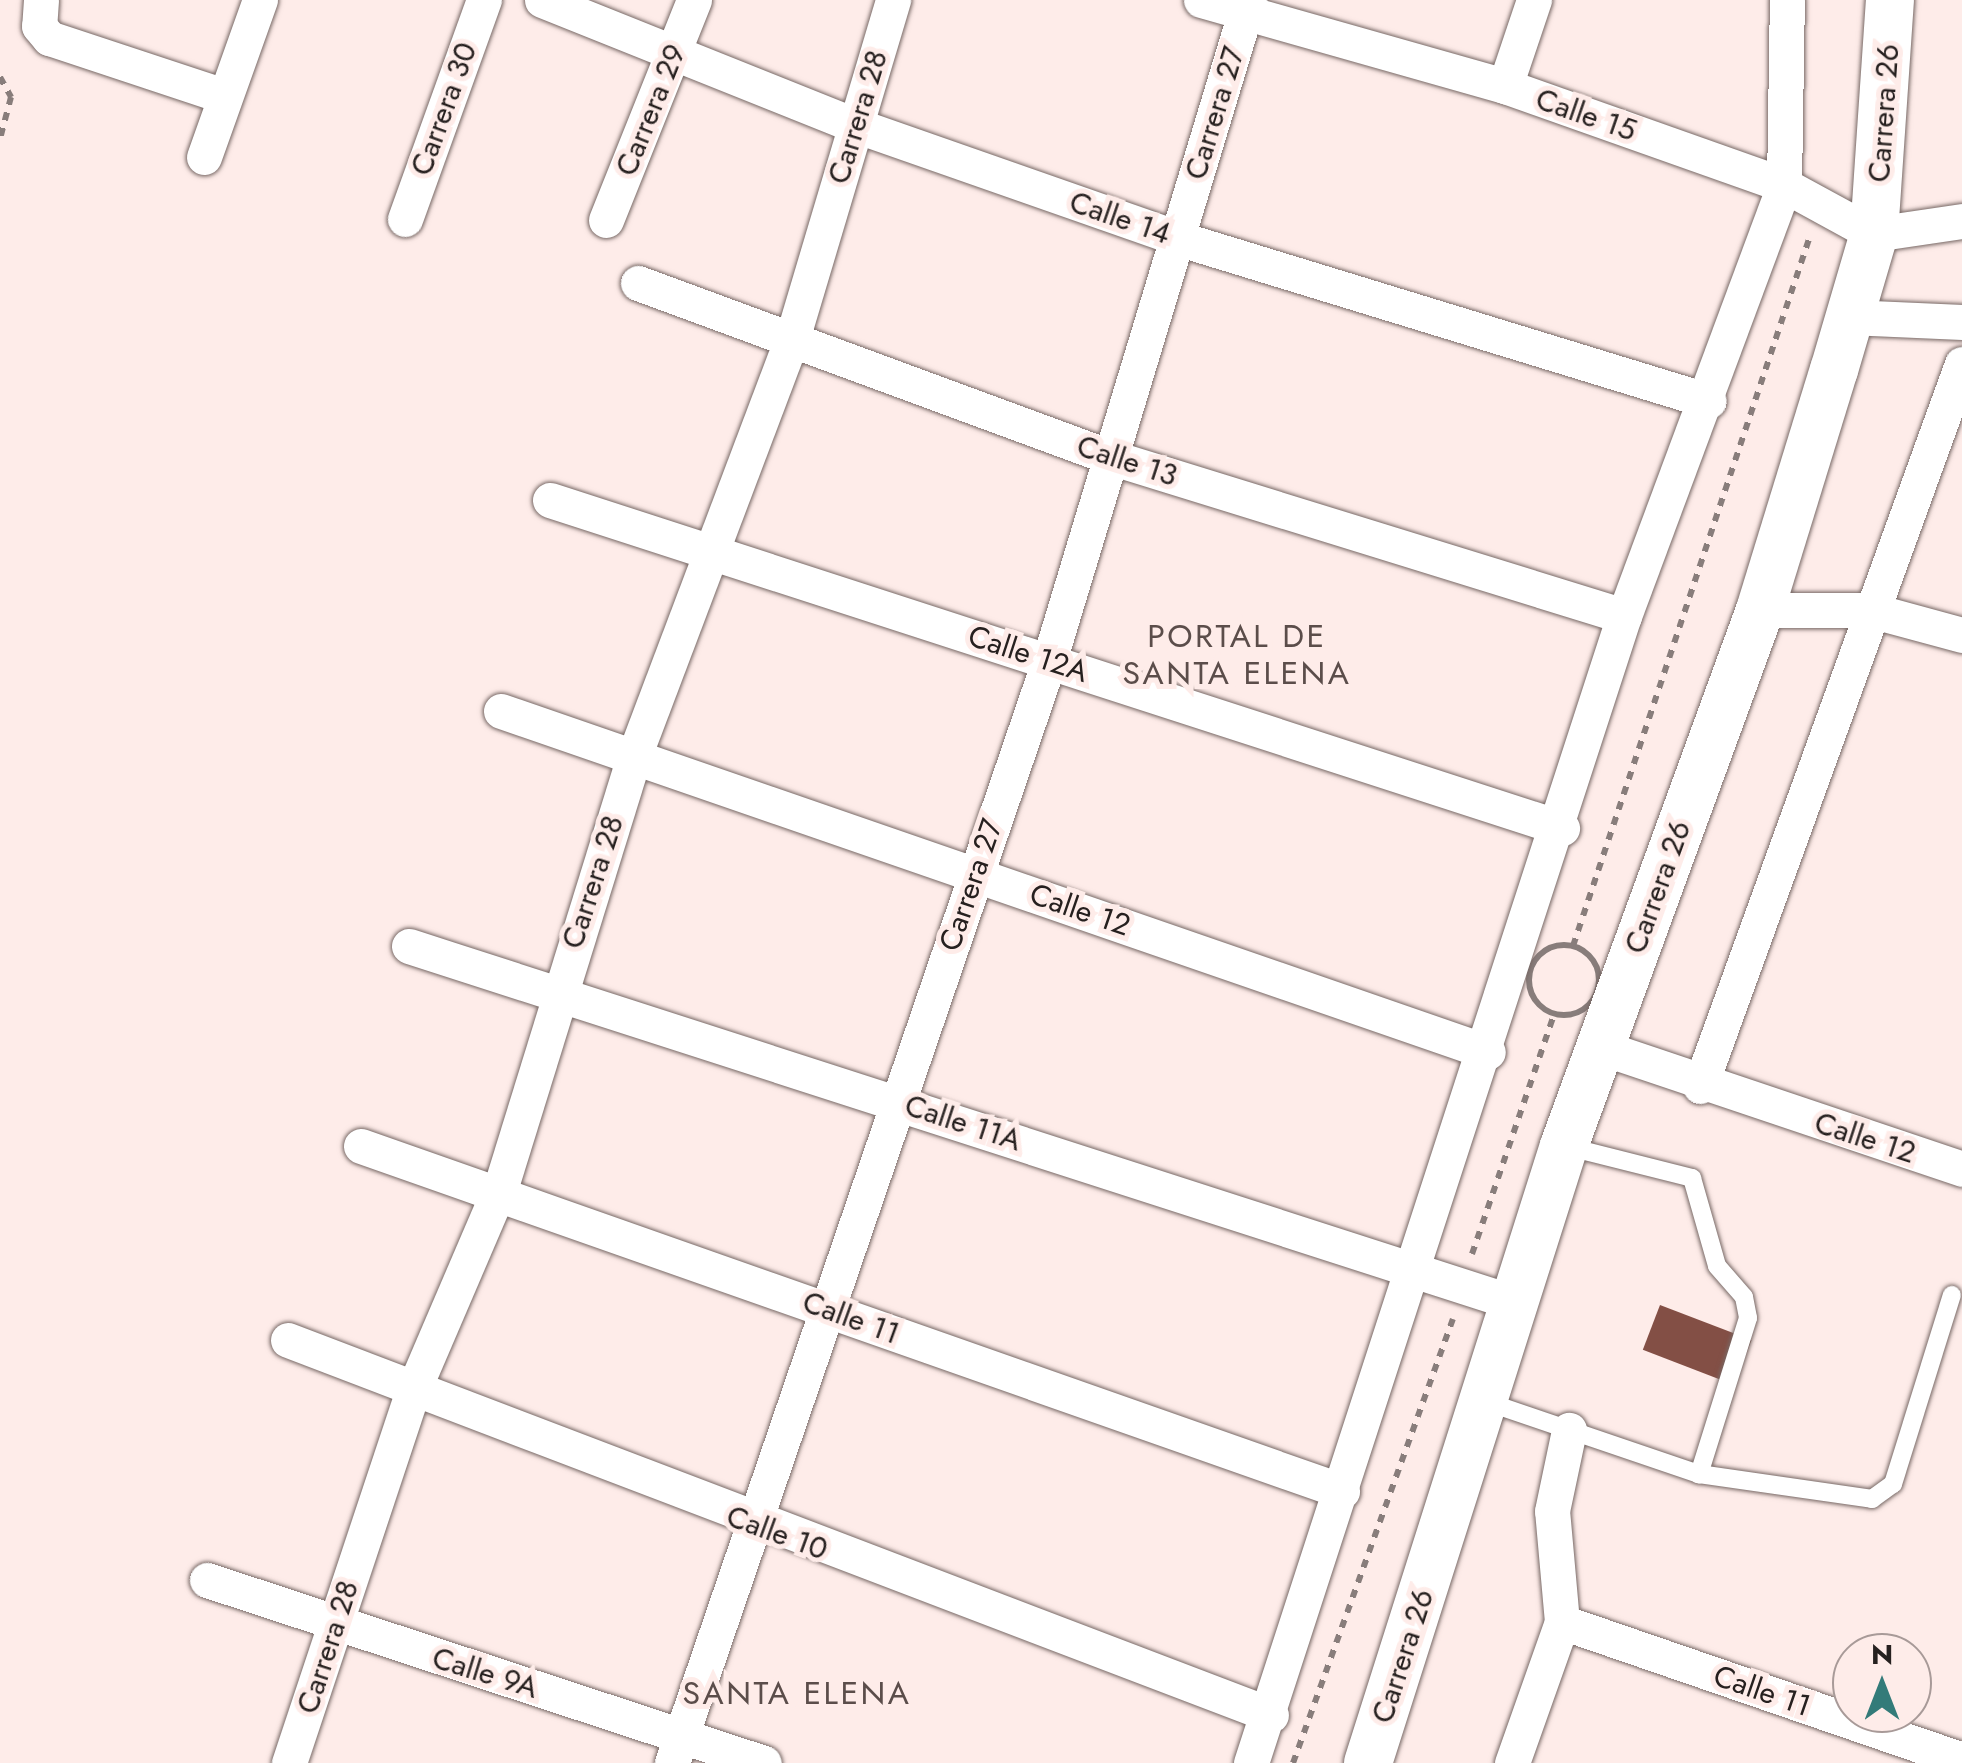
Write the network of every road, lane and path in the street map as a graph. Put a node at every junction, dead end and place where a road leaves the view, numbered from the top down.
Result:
1 (42, 0) edge
2 (260, 0) edge
3 (484, 0) edge
4 (542, 0) edge
5 (694, 0) edge
6 (894, 0) edge
7 (1202, 0) edge
8 (1534, 0) edge
9 (1787, 0) edge
10 (1890, 0) edge
11 (1247, 7) edge
12 (676, 53) junction
13 (0, 76) edge
14 (1505, 86) junction
15 (224, 96) junction
16 (855, 125) junction
17 (0, 139) edge
18 (204, 157) dead end
19 (1784, 185) junction
20 (1818, 204) junction
21 (405, 219) dead end
22 (606, 220) dead end
23 (1962, 221) edge
24 (1874, 234) junction
25 (1177, 238) junction
26 (638, 283) dead end
27 (1848, 316) junction
28 (1962, 322) edge
29 (792, 339) junction
30 (1962, 364) edge
31 (1709, 401) junction
32 (1110, 457) junction
33 (550, 500) dead end
34 (714, 552) junction
35 (1760, 610) junction
36 (1870, 610) junction
37 (1624, 616) junction
38 (1962, 635) edge
39 (1048, 660) junction
40 (500, 710) dead end
41 (636, 751) junction
42 (1562, 828) junction
43 (974, 873) junction
44 (409, 946) dead end
45 (1573, 946) junction
46 (558, 988) junction
47 (1554, 1014) junction
48 (1600, 1047) junction
49 (1488, 1052) junction
50 (1700, 1086) junction
51 (898, 1102) junction
52 (360, 1146) dead end
53 (1564, 1146) junction
54 (1962, 1169) edge
55 (499, 1190) junction
56 (1417, 1272) junction
57 (1463, 1287) junction
58 (1952, 1295) dead end
59 (1515, 1304) junction
60 (826, 1310) junction
61 (288, 1340) dead end
62 (412, 1393) junction
63 (1486, 1402) junction
64 (1568, 1430) junction
65 (1699, 1474) junction
66 (1342, 1491) junction
67 (754, 1524) junction
68 (207, 1580) dead end
69 (1562, 1622) junction
70 (334, 1627) junction
71 (1271, 1715) junction
72 (676, 1748) edge
73 (1962, 1760) edge
74 (289, 1763) edge
75 (764, 1763) edge
76 (1250, 1763) edge
77 (1293, 1763) edge
78 (1368, 1763) edge
79 (1512, 1763) edge

1 - 15 street
2 - 15 street
3 - 21 street, Carrera 30
4 - 12 street, Calle 14
5 - 12 street, Carrera 29
6 - 16 street, Carrera 28
7 - 11 street, Calle 15
8 - 14 street
9 - 19 street
10 - 24 main road, Carrera 26
11 - 14 street, Calle 15
11 - 25 street, Carrera 27
12 - 16 street, Calle 14
12 - 22 street, Carrera 29
13 - 17 path
14 - 19 street, Calle 15
15 - 18 street
16 - 25 street, Calle 14
16 - 29 street, Carrera 28
19 - 20 street, Calle 15
19 - 31 street
20 - 24 street, Calle 15
20 - 45 path
23 - 24 street
24 - 27 main road, Carrera 26
25 - 31 street, Calle 14
25 - 32 street, Carrera 27
26 - 29 street, Calle 13
27 - 28 street
27 - 35 main road, Carrera 26
29 - 32 street, Calle 13
29 - 34 street, Carrera 28
30 - 36 street
31 - 37 street
32 - 37 street, Calle 13
32 - 39 street, Carrera 27
33 - 34 street, Calle 12A
34 - 39 street, Calle 12A
34 - 41 street, Carrera 28
35 - 36 street
35 - 48 main road, Carrera 26
36 - 38 street
36 - 50 street
37 - 42 street
39 - 42 street, Calle 12A
39 - 43 street, Carrera 27
40 - 41 street, Calle 12
41 - 43 street, Calle 12
41 - 46 street, Carrera 28
42 - 49 street
43 - 49 street, Calle 12
43 - 51 street, Carrera 27
44 - 46 street, Calle 11A
45 - 47 path
45 - 47 path
46 - 51 street, Calle 11A
46 - 55 street, Carrera 28
47 - 57 path
48 - 50 street, Calle 12
48 - 53 main road, Carrera 26
49 - 56 street
50 - 54 street, Calle 12
51 - 56 street, Calle 11A
51 - 60 street, Carrera 27
52 - 55 street, Calle 11
53 - 59 main road, Carrera 26
53 - 65 lane
55 - 60 street, Calle 11
55 - 62 street, Carrera 28
56 - 57 street, Calle 11A
56 - 66 street
57 - 59 street, Calle 11A
57 - 77 path
58 - 65 lane
59 - 63 main road, Carrera 26
60 - 66 street, Calle 11
60 - 67 street, Carrera 27
61 - 62 street, Calle 10
62 - 67 street, Calle 10
62 - 70 street, Carrera 28
63 - 64 lane
63 - 78 main road, Carrera 26
64 - 65 lane
64 - 69 street
66 - 71 street
67 - 71 street, Calle 10
67 - 72 street, Carrera 27
68 - 70 street, Calle 9A
69 - 73 street, Calle 11
69 - 79 street
70 - 72 street, Calle 9A
70 - 74 street, Carrera 28
71 - 76 street
72 - 75 street, Calle 9A

